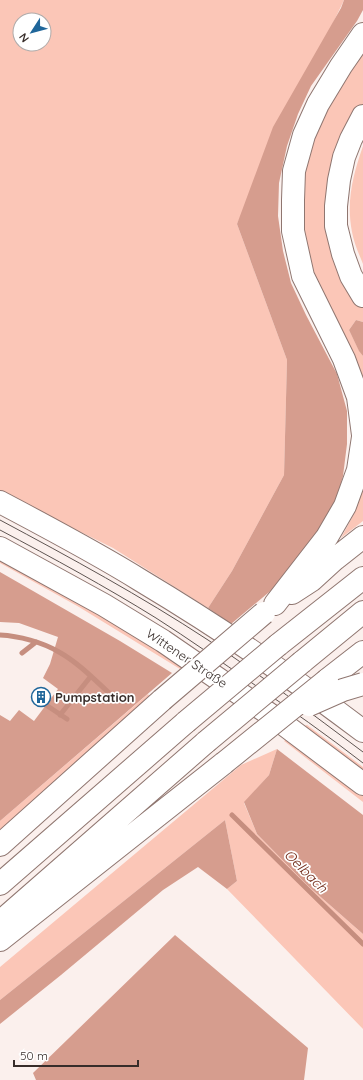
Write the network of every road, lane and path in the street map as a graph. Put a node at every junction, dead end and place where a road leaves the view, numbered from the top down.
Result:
1 (363, 34) edge
2 (363, 116) edge
3 (363, 296) edge
4 (363, 436) edge
5 (0, 502) edge
6 (363, 537) edge
7 (0, 548) edge
8 (363, 578) edge
9 (270, 609) junction
10 (363, 612) edge
11 (363, 652) edge
12 (363, 684) edge
13 (284, 715) junction
14 (363, 732) edge
15 (363, 784) edge
16 (0, 845) edge
17 (0, 884) edge
18 (0, 922) edge
19 (0, 940) edge

1 - 4 main road
2 - 3 main road
4 - 9 main road
5 - 14 main road
6 - 9 main road
7 - 15 main road, Wittener Straße
8 - 17 main road, bridge
9 - 16 main road, bridge
10 - 18 main road, bridge
11 - 13 main road, bridge
12 - 13 main road, bridge
13 - 19 main road, bridge

